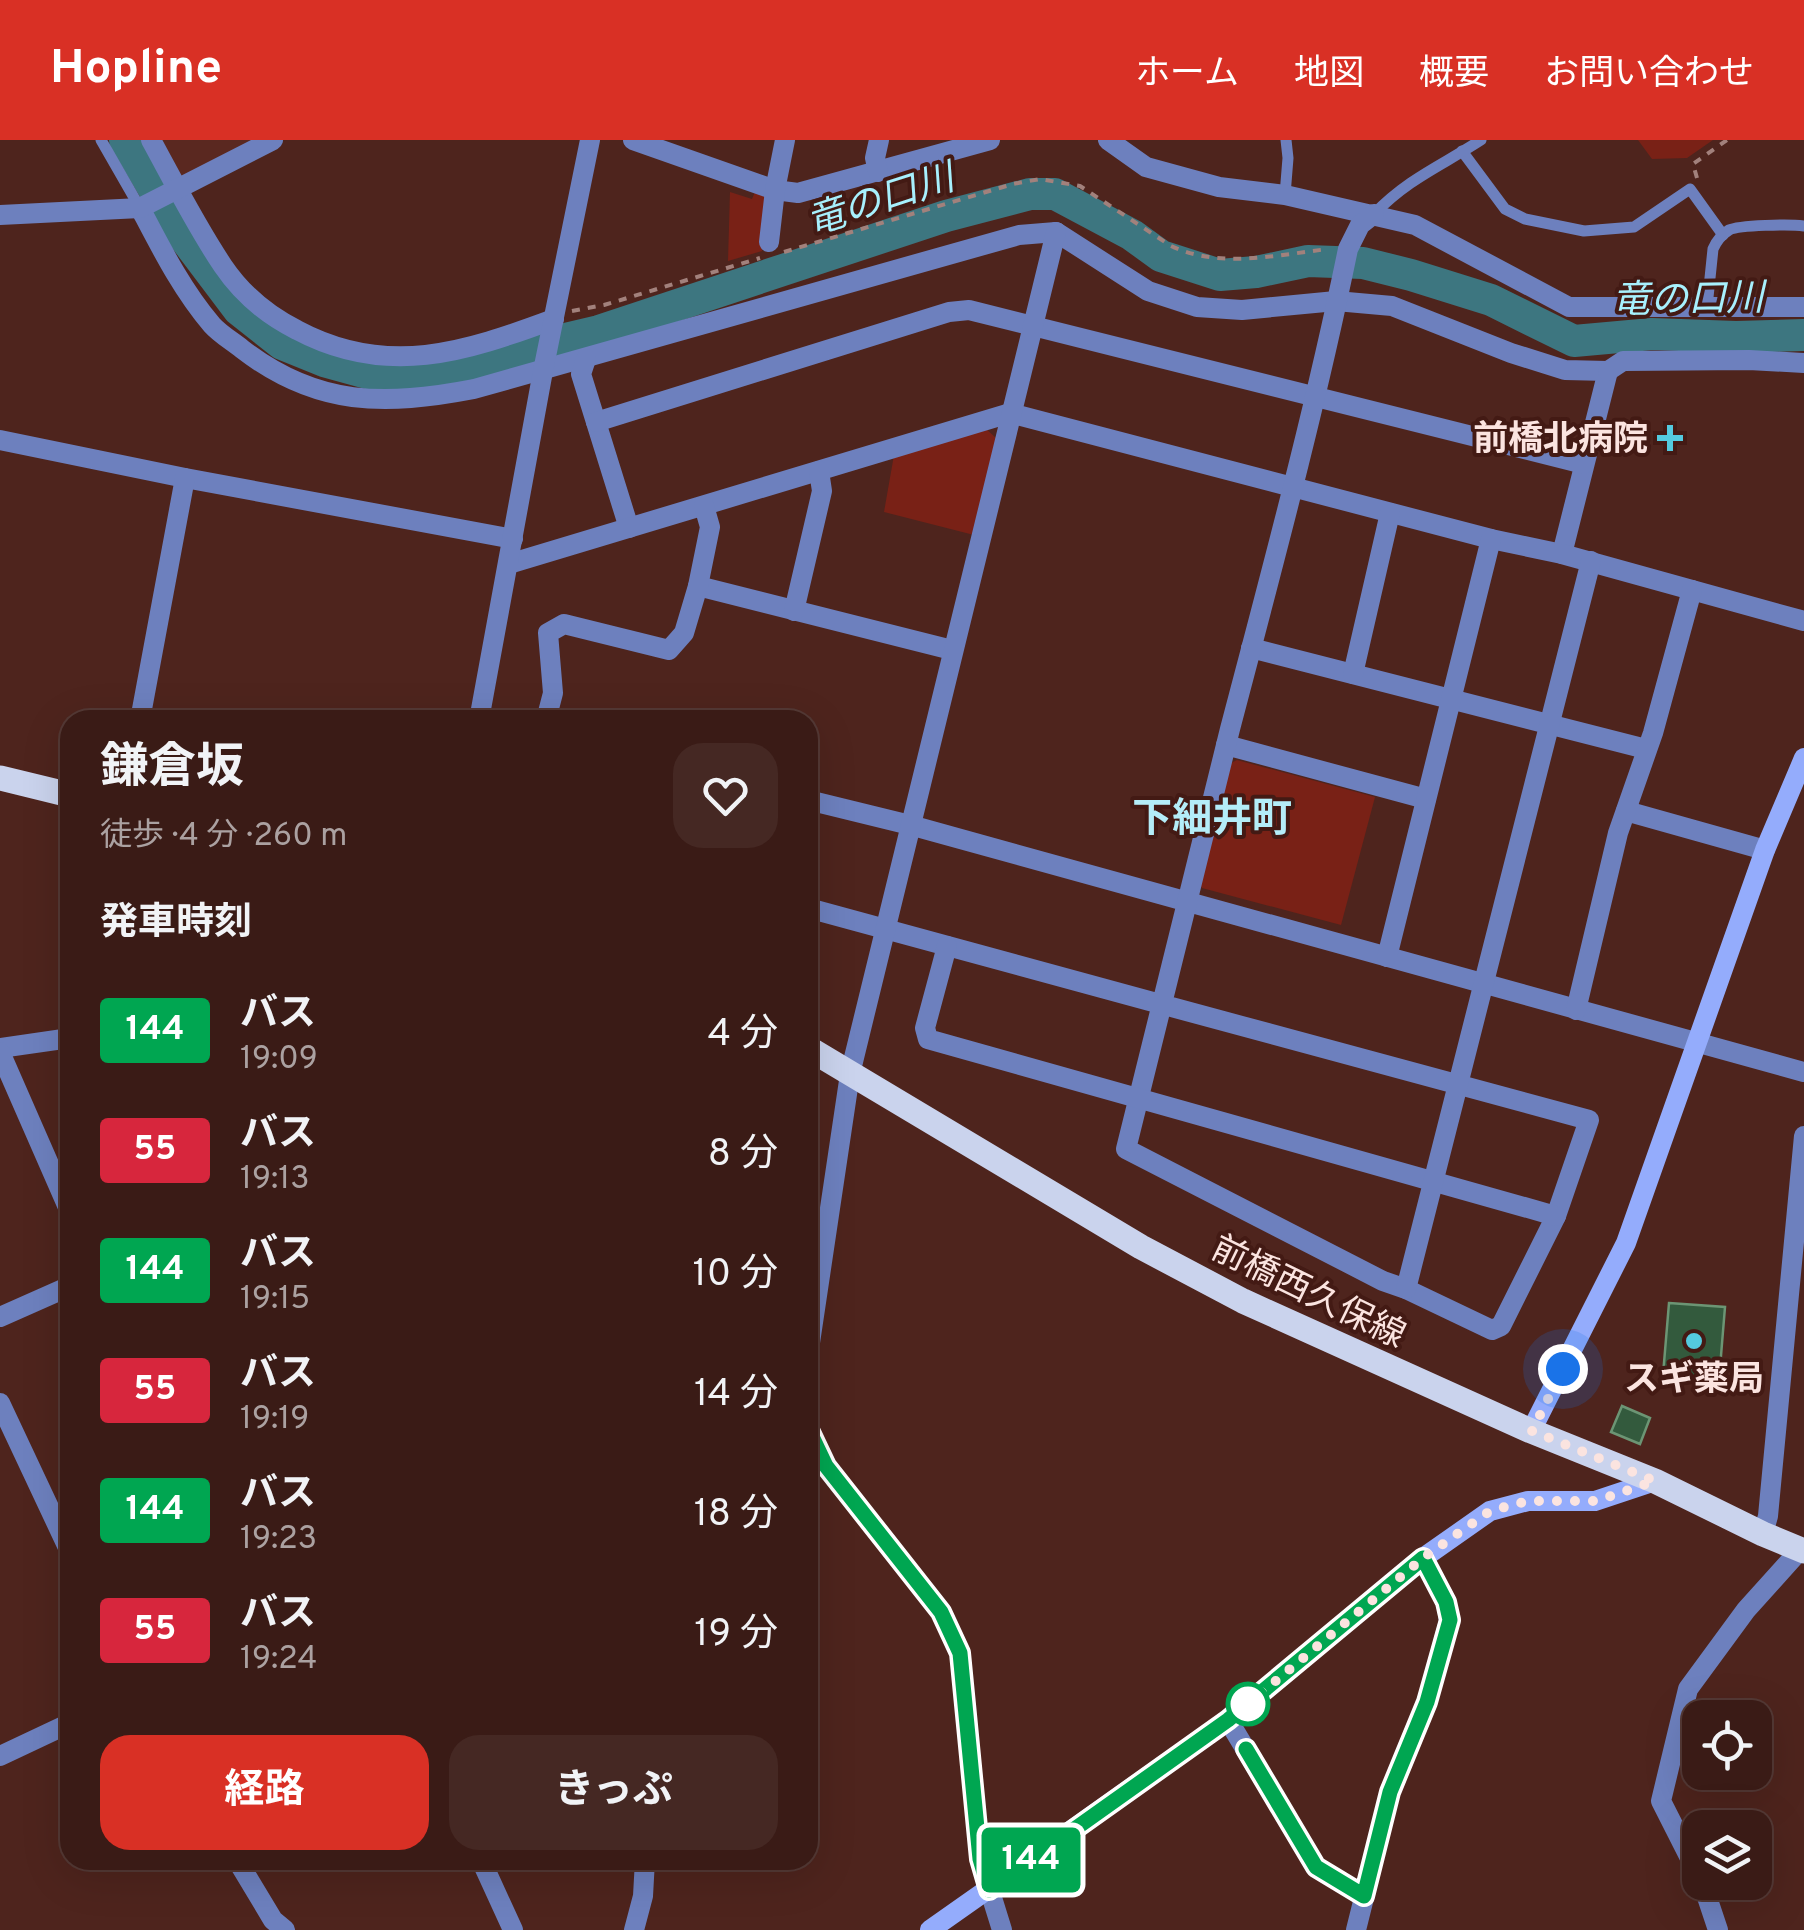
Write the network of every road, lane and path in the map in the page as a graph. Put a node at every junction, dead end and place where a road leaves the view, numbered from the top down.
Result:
1 (101, 140) edge
2 (151, 140) edge
3 (273, 140) edge
4 (590, 140) edge
5 (633, 140) edge
6 (785, 140) edge
7 (879, 140) edge
8 (1108, 140) edge
9 (1286, 140) edge
10 (1482, 140) edge
11 (1727, 140) edge
12 (980, 141) edge
13 (689, 149) edge
14 (1462, 151) junction
15 (878, 172) junction
16 (178, 188) junction
17 (1690, 188) junction
18 (775, 190) junction
19 (1285, 195) junction
20 (141, 208) junction
21 (1374, 214) junction
22 (0, 215) edge
23 (1804, 226) edge
24 (1056, 232) junction
25 (1724, 235) junction
26 (769, 242) dead end
27 (1338, 296) junction
28 (1706, 307) junction
29 (1804, 308) edge
30 (553, 323) junction
31 (1032, 326) junction
32 (586, 359) junction
33 (1804, 362) edge
34 (544, 368) junction
35 (1608, 371) junction
36 (1314, 396) junction
37 (1010, 413) junction
38 (596, 422) junction
39 (0, 440) edge
40 (1584, 464) junction
41 (819, 471) junction
42 (186, 478) junction
43 (1293, 486) junction
44 (704, 506) junction
45 (1390, 513) junction
46 (629, 528) junction
47 (513, 539) junction
48 (1491, 539) junction
49 (1562, 554) junction
50 (1591, 561) junction
51 (510, 564) junction
52 (698, 586) junction
53 (1692, 590) junction
54 (794, 610) junction
55 (1804, 621) edge
56 (1251, 648) junction
57 (952, 650) junction
58 (1353, 674) junction
59 (1451, 700) junction
60 (142, 710) edge
61 (481, 710) edge
62 (549, 710) edge
63 (1550, 725) junction
64 (1226, 746) junction
65 (1646, 750) junction
66 (1804, 758) edge
67 (0, 778) edge
68 (60, 792) edge
69 (1426, 799) junction
70 (818, 802) edge
71 (1626, 811) junction
72 (910, 825) junction
73 (1765, 850) junction
74 (1186, 902) junction
75 (818, 911) edge
76 (885, 929) junction
77 (948, 946) junction
78 (1387, 957) junction
79 (1484, 984) junction
80 (1161, 1004) junction
81 (1576, 1010) junction
82 (60, 1040) edge
83 (1698, 1044) junction
84 (0, 1050) edge
85 (818, 1054) edge
86 (1804, 1072) edge
87 (850, 1074) junction
88 (6, 1076) edge
89 (1458, 1085) junction
90 (1138, 1098) junction
91 (1804, 1136) edge
92 (1434, 1181) junction
93 (60, 1191) edge
94 (1556, 1216) junction
95 (818, 1289) edge
96 (1406, 1289) junction
97 (60, 1290) edge
98 (0, 1317) edge
99 (0, 1403) edge
100 (1532, 1431) junction
101 (818, 1449) edge
102 (1655, 1481) junction
103 (60, 1531) edge
104 (1763, 1534) junction
105 (1802, 1550) edge
106 (1423, 1558) junction
107 (1228, 1720) junction
108 (60, 1728) edge
109 (0, 1756) edge
110 (1682, 1842) edge
111 (243, 1870) edge
112 (486, 1870) edge
113 (644, 1870) edge
114 (989, 1890) junction
115 (1364, 1896) junction
116 (1708, 1900) edge
117 (285, 1930) edge
118 (513, 1930) edge
119 (634, 1930) edge
120 (930, 1930) edge
121 (1002, 1930) edge
122 (1356, 1930) edge
123 (1718, 1930) edge

1 - 20 lane
2 - 16 street
3 - 16 street
4 - 30 street
5 - 13 street
6 - 18 street
7 - 15 street
8 - 19 street
9 - 19 lane
10 - 14 lane
11 - 17 path
12 - 15 street
13 - 18 street
14 - 17 lane
14 - 21 lane
15 - 18 street
16 - 20 street
16 - 30 street
17 - 25 lane
18 - 26 street
19 - 21 street
20 - 22 street
20 - 34 street
21 - 27 street
21 - 28 street
23 - 25 lane
24 - 27 street
24 - 31 street
24 - 32 street
25 - 28 lane
27 - 35 street
27 - 36 street
28 - 29 street
30 - 34 street
31 - 36 street
31 - 37 street
31 - 38 street
32 - 34 street
32 - 38 street
33 - 35 street
34 - 47 street
35 - 40 street
36 - 40 street
36 - 43 street
37 - 41 street
37 - 43 street
37 - 57 street
38 - 46 street
39 - 42 street
40 - 49 street
41 - 44 street
41 - 54 street
42 - 47 street
42 - 60 street
43 - 45 street
43 - 56 street
44 - 46 street
44 - 52 street
45 - 48 street
45 - 58 street
46 - 51 street
47 - 51 street
48 - 49 street
48 - 59 street
49 - 50 street
50 - 53 street
50 - 63 street
51 - 61 street
52 - 54 street
52 - 62 street
53 - 55 street
53 - 65 street
54 - 57 street
56 - 58 street
56 - 64 street
57 - 72 street
58 - 59 street
59 - 63 street
59 - 69 street
63 - 65 street
63 - 79 street
64 - 69 street
64 - 74 street
65 - 71 street
66 - 73 street
67 - 68 main road
69 - 78 street
70 - 72 street
71 - 73 street
71 - 81 street
72 - 74 street
72 - 76 street
73 - 83 street
74 - 78 street
74 - 80 street
75 - 76 street
76 - 77 street
76 - 87 street
77 - 80 street
77 - 90 street
78 - 79 street
79 - 81 street
79 - 89 street
80 - 89 street
80 - 90 street
81 - 83 street
82 - 84 street
83 - 86 street
83 - 100 street
84 - 88 street
85 - 87 main road, 前橋西久保線
87 - 95 street
87 - 100 main road, 前橋西久保線
88 - 93 street
89 - 92 street
89 - 94 street
90 - 92 street
90 - 96 street
91 - 104 street
92 - 94 street
92 - 96 street
94 - 96 street
97 - 98 street
99 - 103 street
100 - 102 main road, 前橋西久保線
101 - 114 street
102 - 104 main road, 前橋西久保線
102 - 106 street
104 - 105 main road, 前橋西久保線
105 - 110 street
106 - 107 street
106 - 115 street
107 - 114 street
107 - 115 street
108 - 109 street
111 - 117 street
112 - 118 street
113 - 119 street
114 - 120 street
114 - 121 street
115 - 122 street
116 - 123 street

